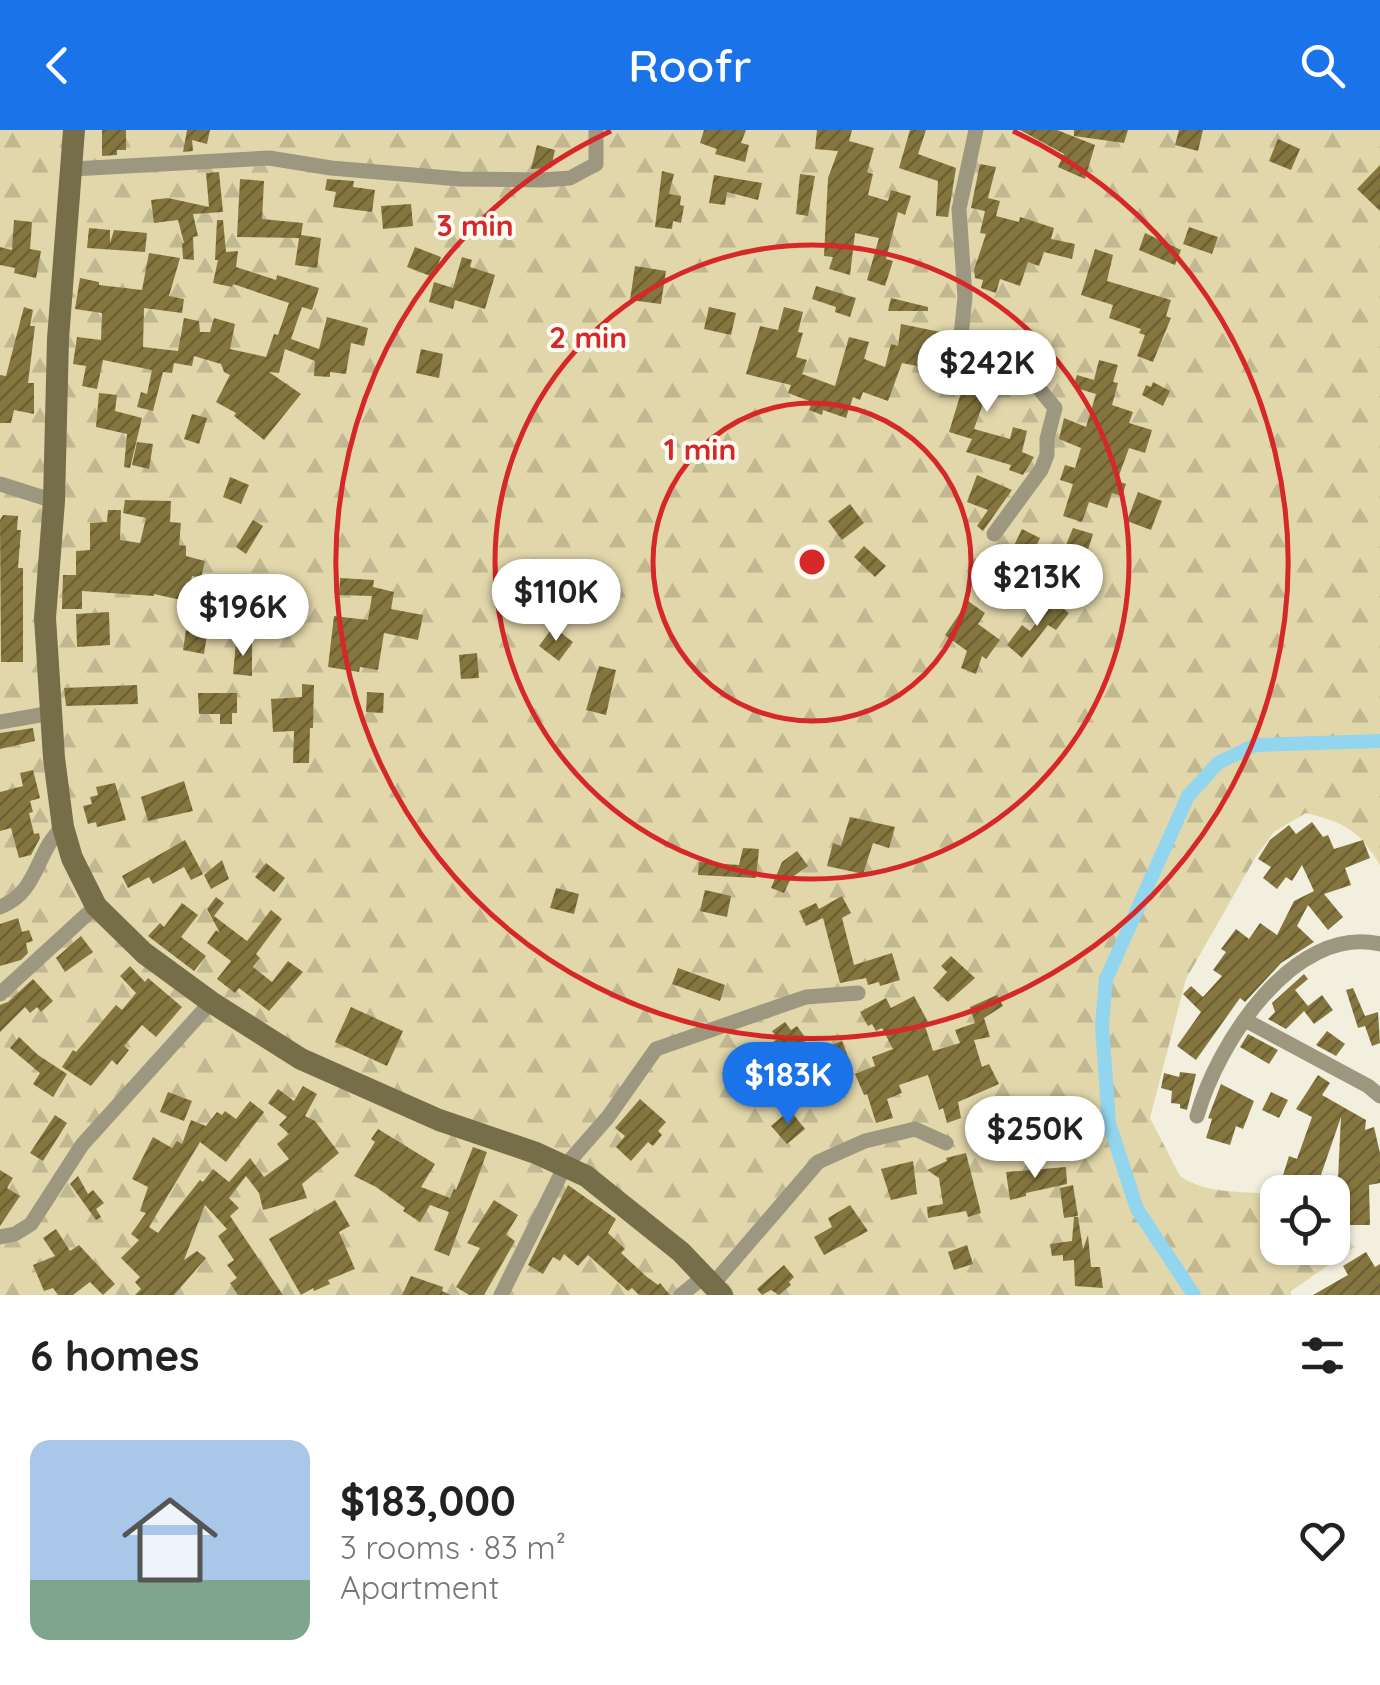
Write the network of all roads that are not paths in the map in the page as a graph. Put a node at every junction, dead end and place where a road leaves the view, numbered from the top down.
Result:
1 (74, 130) edge
2 (596, 130) edge
3 (976, 130) edge
4 (72, 168) junction
5 (0, 484) edge
6 (54, 501) junction
7 (994, 534) dead end
8 (51, 712) junction
9 (0, 722) edge
10 (63, 827) junction
11 (96, 906) junction
12 (0, 908) edge
13 (1380, 944) edge
14 (0, 994) edge
15 (858, 994) dead end
16 (210, 1002) junction
17 (1245, 1020) junction
18 (1380, 1096) edge
19 (1197, 1116) dead end
20 (946, 1143) dead end
21 (565, 1166) junction
22 (0, 1237) edge
23 (714, 1284) edge
24 (501, 1295) edge
25 (680, 1295) edge

1 - 4 street
2 - 4 street
3 - 7 street
4 - 6 street
5 - 6 street
6 - 8 street
8 - 9 street
8 - 10 street
10 - 11 street
10 - 12 street
11 - 14 street
11 - 16 street
13 - 17 street
15 - 21 street
16 - 21 street
16 - 22 street
17 - 18 street
17 - 19 street
20 - 23 street
21 - 23 street
21 - 24 street
23 - 25 street

